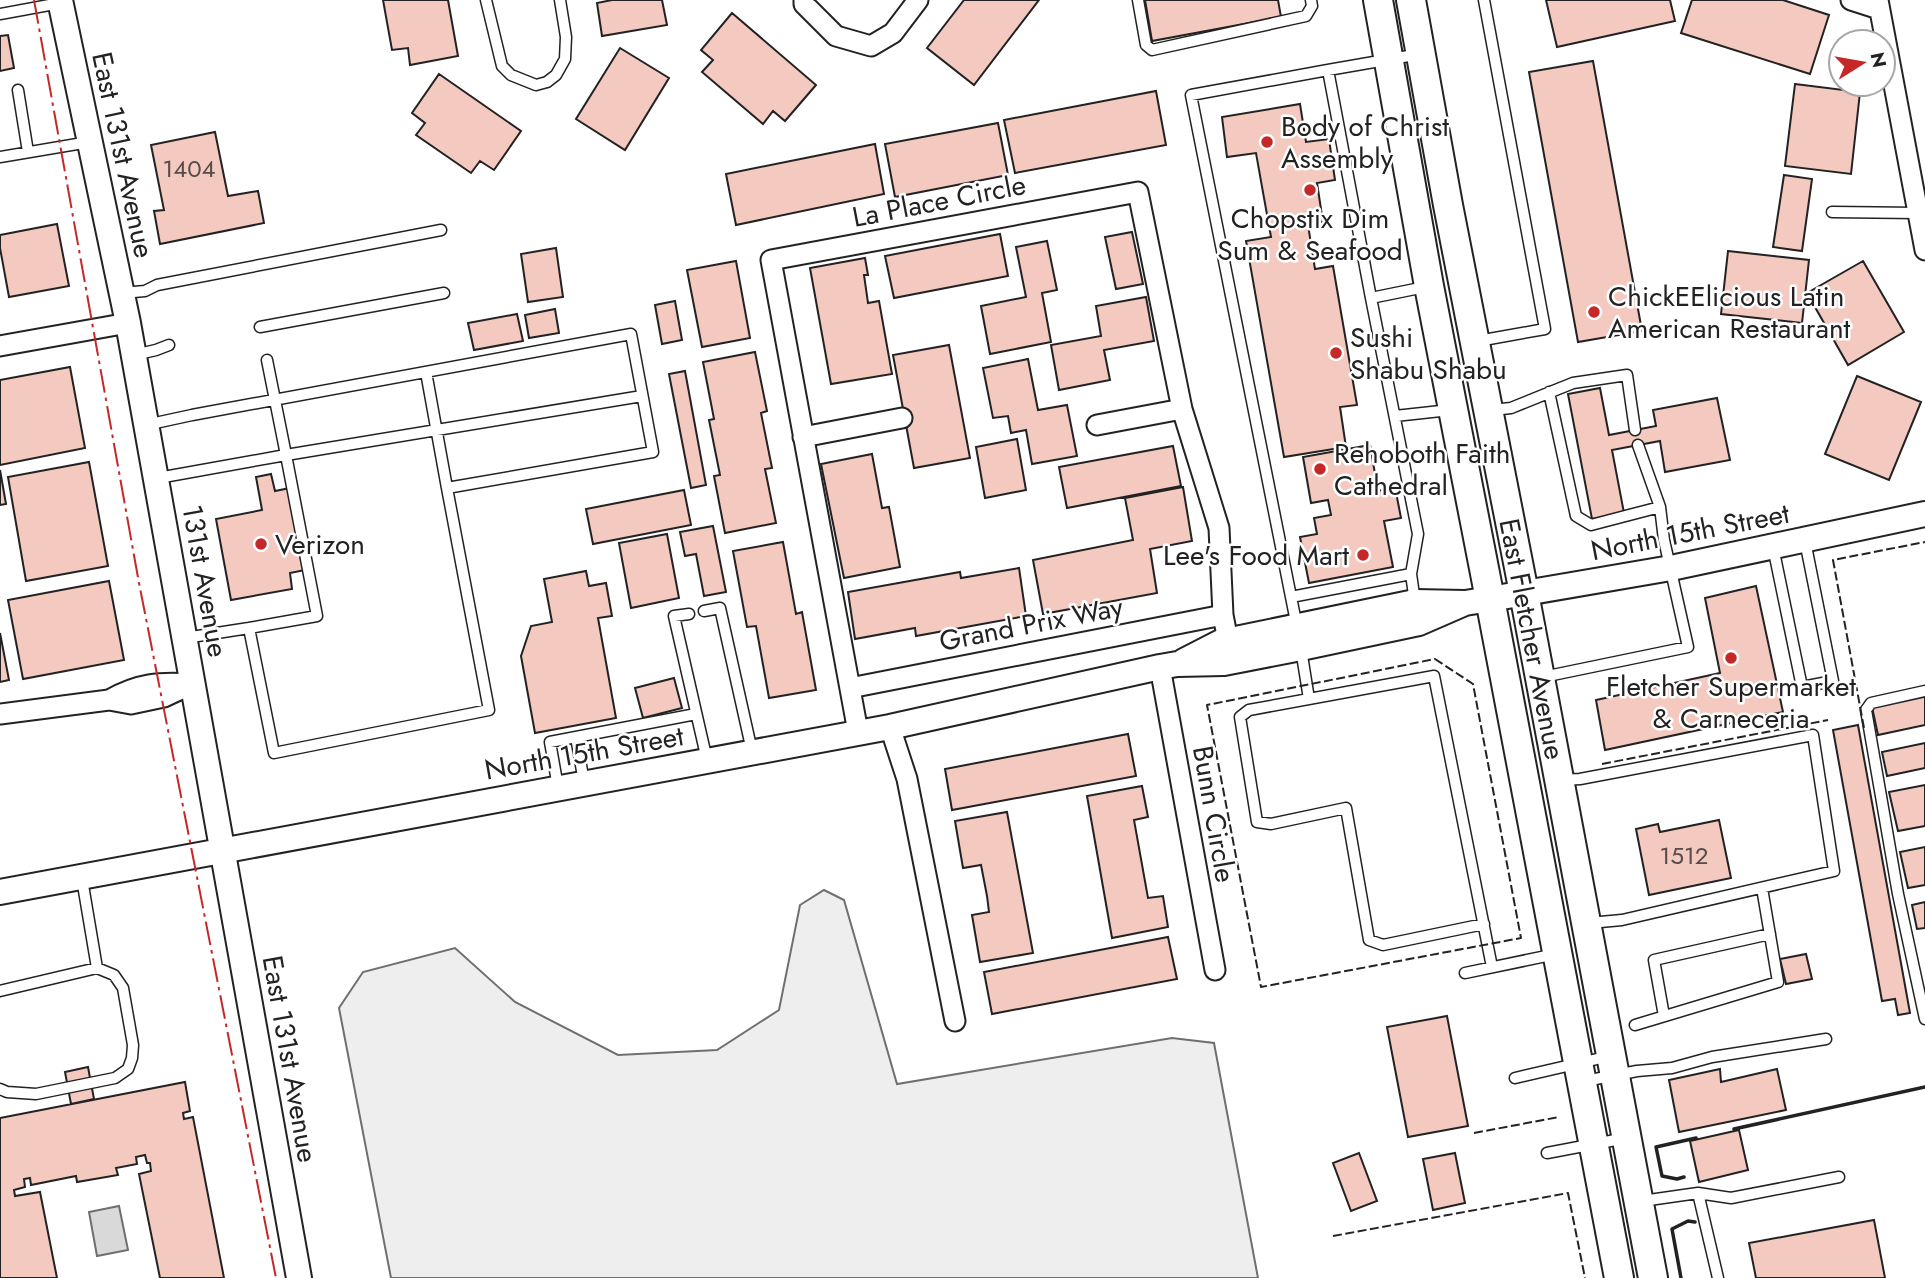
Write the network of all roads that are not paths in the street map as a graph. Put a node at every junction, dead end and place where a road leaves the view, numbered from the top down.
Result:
1 (486, 0) edge
2 (560, 0) edge
3 (804, 0) edge
4 (1138, 0) edge
5 (1311, 0) edge
6 (1378, 0) edge
7 (1411, 0) edge
8 (1484, 0) edge
9 (1851, 0) edge
10 (60, 1) edge
11 (916, 1) edge
12 (1879, 4) edge
13 (0, 13) edge
14 (1422, 54) junction
15 (1389, 60) junction
16 (1328, 70) junction
17 (18, 90) dead end
18 (89, 142) junction
19 (29, 152) junction
20 (0, 157) edge
21 (1832, 212) dead end
22 (1918, 213) junction
23 (441, 230) dead end
24 (1925, 250) edge
25 (1429, 286) junction
26 (122, 293) junction
27 (444, 293) dead end
28 (1371, 298) junction
29 (128, 323) junction
30 (260, 327) dead end
31 (1474, 342) junction
32 (169, 345) dead end
33 (0, 346) edge
34 (133, 355) junction
35 (267, 359) dead end
36 (426, 372) junction
37 (1549, 393) junction
38 (642, 396) junction
39 (275, 400) junction
40 (1182, 409) junction
41 (1453, 410) junction
42 (1488, 410) junction
43 (1395, 416) junction
44 (902, 418) dead end
45 (1097, 425) dead end
46 (146, 426) junction
47 (438, 430) junction
48 (1635, 430) dead end
49 (803, 438) junction
50 (1638, 445) dead end
51 (286, 455) junction
52 (157, 478) junction
53 (447, 488) junction
54 (1660, 507) junction
55 (1925, 514) edge
56 (1805, 540) junction
57 (1773, 547) junction
58 (1671, 568) junction
59 (1411, 575) junction
60 (1524, 593) junction
61 (1291, 597) junction
62 (1478, 601) junction
63 (1415, 603) junction
64 (704, 611) dead end
65 (689, 614) dead end
66 (1223, 615) junction
67 (248, 628) junction
68 (184, 638) junction
69 (1299, 638) junction
70 (1228, 641) junction
71 (1169, 665) junction
72 (1540, 677) junction
73 (192, 684) junction
74 (850, 688) junction
75 (1925, 691) edge
76 (1309, 699) junction
77 (0, 714) edge
78 (696, 714) junction
79 (890, 727) junction
80 (858, 732) junction
81 (576, 737) junction
82 (752, 752) junction
83 (706, 760) junction
84 (1559, 780) junction
85 (584, 782) junction
86 (558, 787) junction
87 (222, 850) junction
88 (82, 877) junction
89 (1762, 888) junction
90 (0, 892) edge
91 (1484, 923) junction
92 (1585, 923) junction
93 (1770, 934) junction
94 (1557, 954) junction
95 (1492, 967) junction
96 (97, 968) junction
97 (1215, 970) dead end
98 (1465, 973) dead end
99 (0, 991) edge
100 (1664, 1016) junction
101 (1925, 1019) edge
102 (955, 1021) dead end
103 (1635, 1025) dead end
104 (1826, 1039) dead end
105 (1610, 1054) junction
106 (1577, 1061) junction
107 (1515, 1078) dead end
108 (0, 1089) edge
109 (1626, 1138) junction
110 (1593, 1144) junction
111 (1547, 1153) dead end
112 (1839, 1177) dead end
113 (1698, 1193) junction
114 (1638, 1201) junction
115 (1604, 1206) junction
116 (299, 1278) edge
117 (1619, 1278) edge
118 (1653, 1278) edge
119 (1717, 1278) edge

1 - 2 lane
3 - 11 street
4 - 5 lane
6 - 15 main road, East Fletcher Avenue
7 - 14 main road, East Fletcher Avenue
8 - 31 lane
9 - 12 street
10 - 13 lane
10 - 18 street, East 131st Avenue
12 - 22 street
14 - 15 lane
14 - 31 main road, East Fletcher Avenue
15 - 16 lane
15 - 25 main road, East Fletcher Avenue
16 - 28 lane
16 - 61 lane
17 - 19 lane
18 - 19 lane
18 - 26 street, East 131st Avenue
19 - 20 lane
21 - 22 lane
22 - 24 street
23 - 26 lane
25 - 28 lane
25 - 41 main road, East Fletcher Avenue
26 - 29 street, East 131st Avenue
27 - 30 lane
28 - 43 lane
29 - 33 street
29 - 34 street, 131st Avenue
31 - 42 main road, East Fletcher Avenue
32 - 34 lane
34 - 46 street, 131st Avenue
35 - 39 lane
36 - 38 lane
36 - 39 lane
36 - 47 lane
37 - 42 lane
37 - 48 lane
37 - 54 lane
38 - 47 lane
38 - 53 lane
39 - 46 lane
39 - 51 lane
40 - 45 street
40 - 49 street, La Place Circle
40 - 66 street, La Place Circle
41 - 43 lane
41 - 62 main road, East Fletcher Avenue
42 - 60 main road, East Fletcher Avenue
43 - 59 lane
44 - 49 street
46 - 52 street, 131st Avenue
47 - 51 lane
47 - 53 lane
49 - 74 street, La Place Circle
50 - 54 lane
51 - 52 lane
51 - 67 lane
52 - 68 street, 131st Avenue
53 - 67 lane
54 - 58 lane
55 - 56 street, North 15th Street
56 - 57 street, North 15th Street
56 - 57 lane
57 - 58 street, North 15th Street
58 - 60 street, North 15th Street
58 - 72 lane
59 - 61 lane
59 - 63 lane
60 - 62 street, North 15th Street
60 - 72 main road, East Fletcher Avenue
61 - 69 lane
62 - 63 street, North 15th Street
62 - 69 street, North 15th Street
62 - 94 main road, East Fletcher Avenue
63 - 69 street, North 15th Street
64 - 82 lane
65 - 78 lane
66 - 70 street, La Place Circle
66 - 74 street, Grand Prix Way
67 - 68 lane
68 - 73 street, 131st Avenue
69 - 70 street, North 15th Street
69 - 71 street, North 15th Street
69 - 76 lane
70 - 71 street, North 15th Street
71 - 79 street, North 15th Street
71 - 97 street, Bunn Circle
72 - 84 main road, East Fletcher Avenue
73 - 77 street
73 - 87 street, 131st Avenue
74 - 80 street, La Place Circle
75 - 101 lane
76 - 91 lane
76 - 91 lane
78 - 81 lane
78 - 83 lane
79 - 80 street, North 15th Street
79 - 102 street
80 - 82 street, North 15th Street
81 - 85 lane
81 - 86 lane
82 - 83 street, North 15th Street
83 - 85 street, North 15th Street
84 - 89 lane
84 - 92 main road, East Fletcher Avenue
85 - 86 street, North 15th Street
86 - 87 street, North 15th Street
87 - 88 street, North 15th Street
87 - 116 street, East 131st Avenue
88 - 90 street, North 15th Street
88 - 96 lane
89 - 92 lane
89 - 93 lane
91 - 95 lane
92 - 105 main road, East Fletcher Avenue
93 - 100 lane
93 - 100 lane
94 - 95 lane
94 - 106 main road, East Fletcher Avenue
95 - 98 lane
96 - 99 lane
96 - 108 lane
100 - 103 lane
104 - 105 lane
105 - 106 main road
105 - 106 lane
105 - 109 main road, East Fletcher Avenue
106 - 107 lane
106 - 110 main road, East Fletcher Avenue
109 - 110 lane
109 - 114 main road, East Fletcher Avenue
110 - 111 lane
110 - 115 main road, East Fletcher Avenue
112 - 113 lane
113 - 114 lane
113 - 119 lane
114 - 115 main road
114 - 118 main road, East Fletcher Avenue
115 - 117 main road, East Fletcher Avenue

